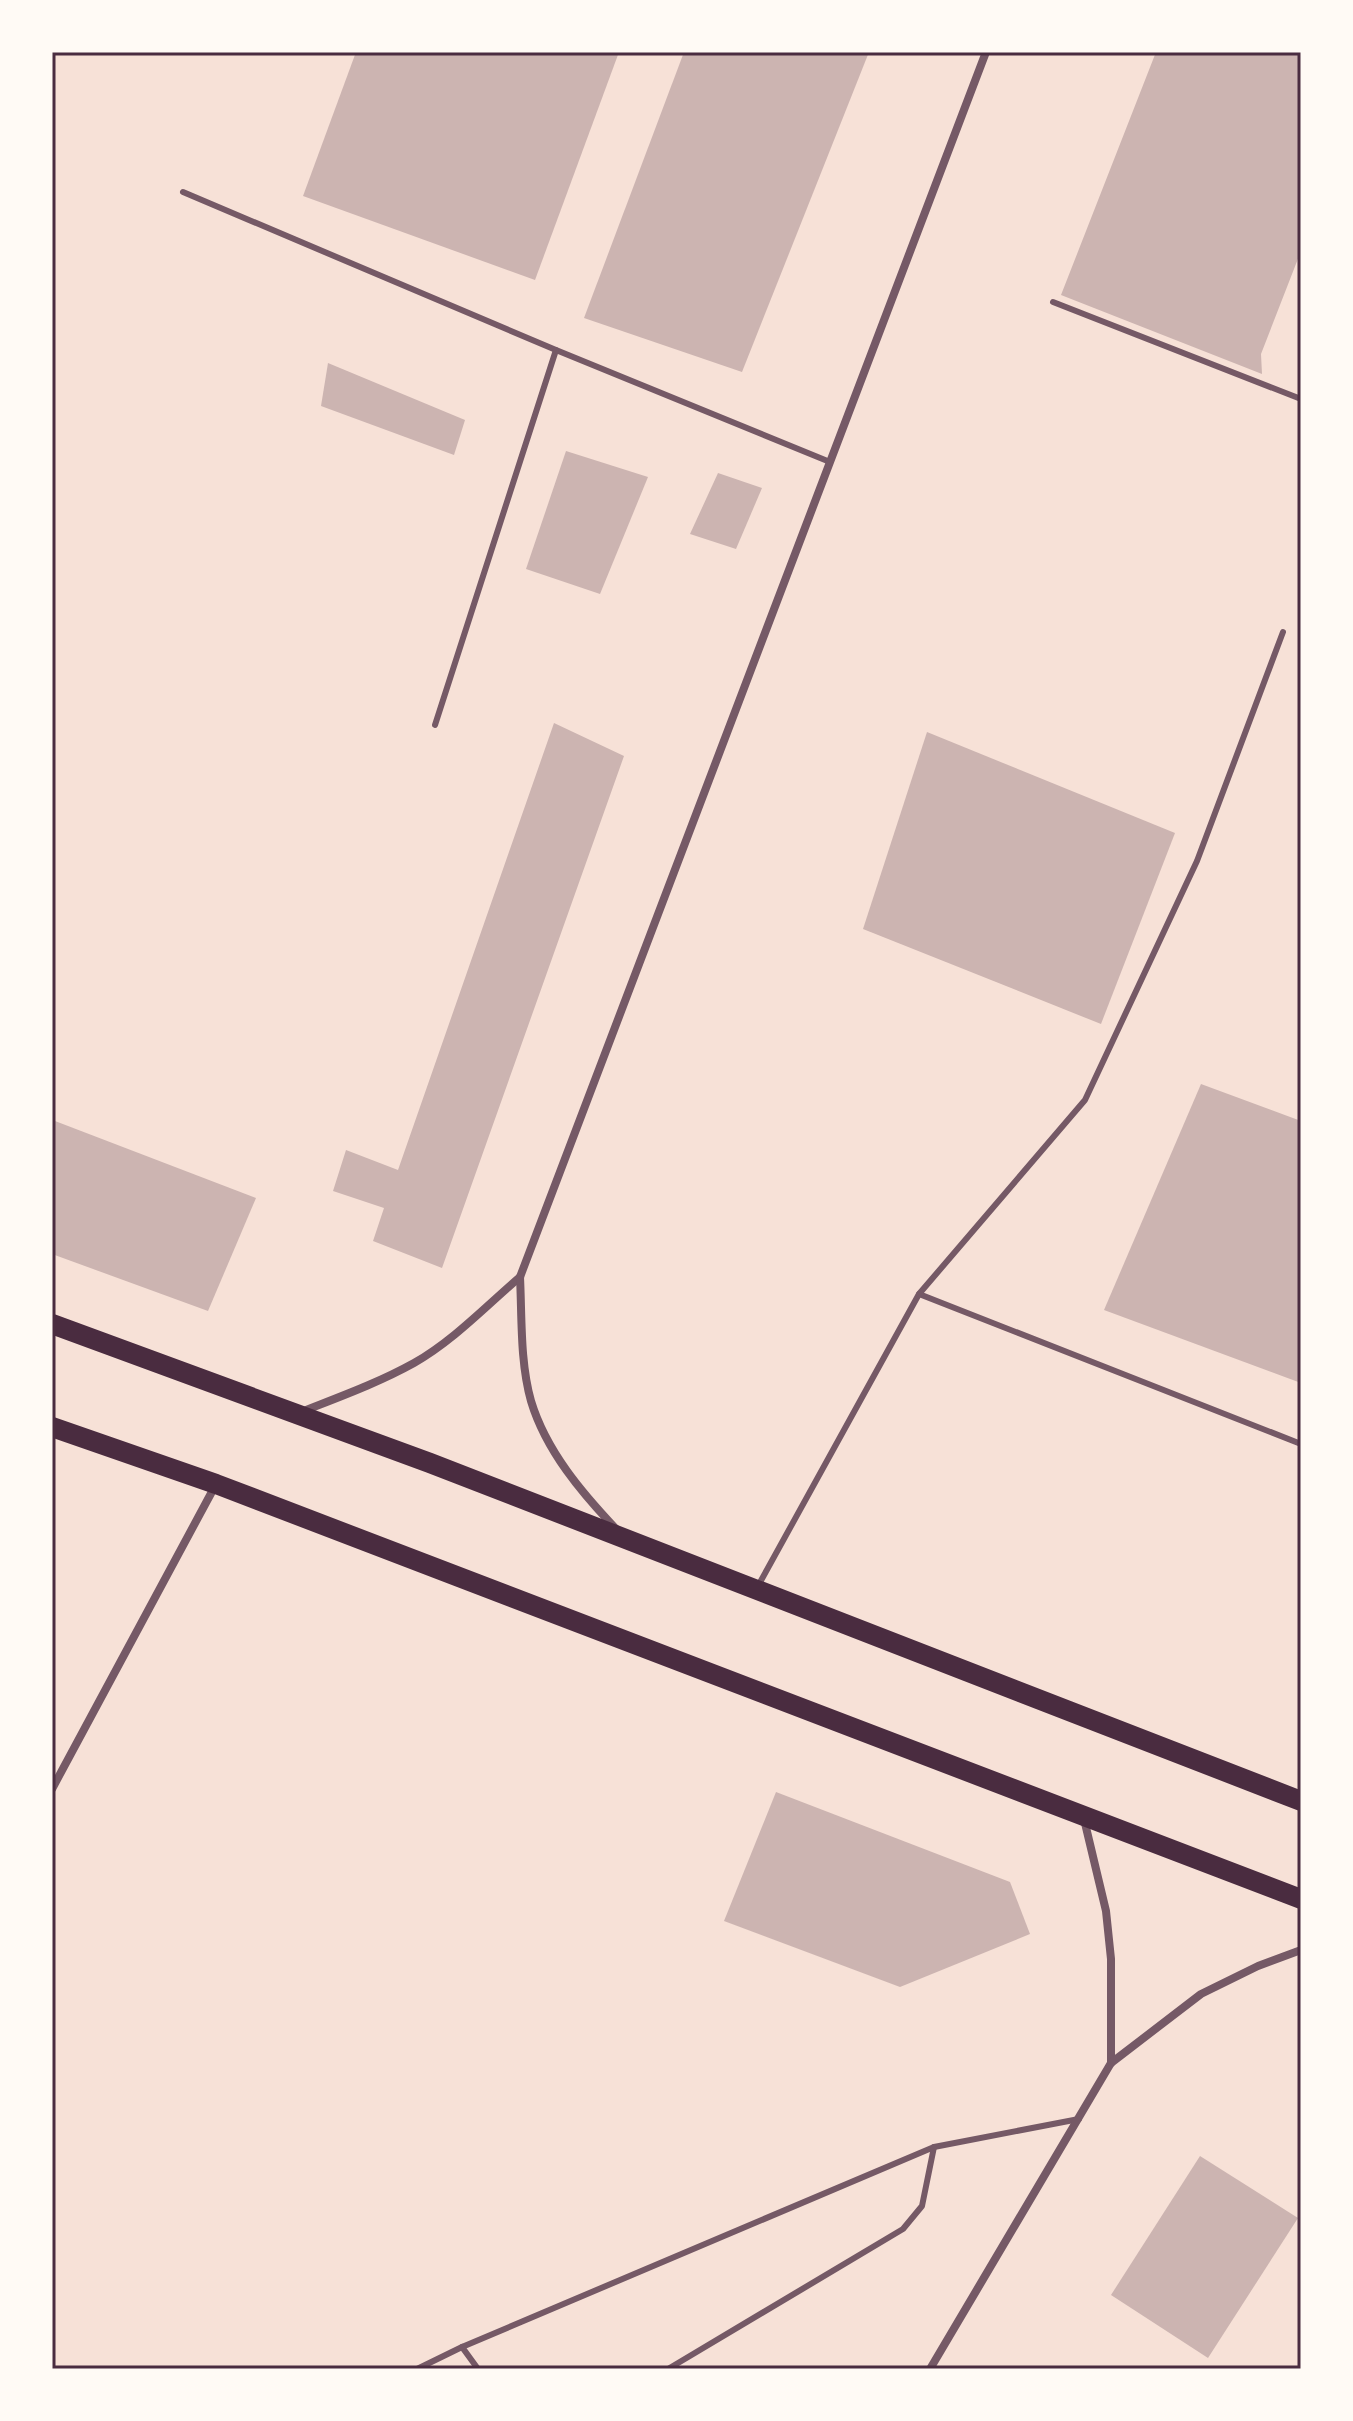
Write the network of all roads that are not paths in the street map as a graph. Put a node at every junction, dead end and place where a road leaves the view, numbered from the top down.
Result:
1 (986, 52) edge
2 (183, 192) dead end
3 (1053, 302) dead end
4 (556, 350) junction
5 (1301, 399) edge
6 (830, 462) junction
7 (1283, 632) dead end
8 (435, 725) dead end
9 (520, 1277) junction
10 (919, 1294) junction
11 (52, 1324) edge
12 (297, 1414) junction
13 (52, 1427) edge
14 (1301, 1444) edge
15 (216, 1484) junction
16 (626, 1539) junction
17 (757, 1589) junction
18 (52, 1789) edge
19 (1301, 1801) edge
20 (1083, 1814) junction
21 (1301, 1899) edge
22 (1301, 1950) edge
23 (1111, 2063) junction
24 (1079, 2119) junction
25 (934, 2147) junction
26 (462, 2347) junction
27 (417, 2369) edge
28 (478, 2369) edge
29 (668, 2369) edge
30 (930, 2369) edge

1 - 6 street
2 - 4 lane
3 - 5 lane
4 - 6 lane
4 - 8 lane
6 - 9 street
7 - 10 lane
9 - 12 street
9 - 16 street
10 - 14 lane
10 - 17 lane
11 - 12 main road
12 - 16 main road
13 - 15 main road
15 - 18 street
15 - 20 main road
16 - 17 main road
17 - 19 main road
20 - 21 main road
20 - 23 street
22 - 23 street
23 - 24 street
24 - 25 lane
24 - 30 street
25 - 26 lane
25 - 29 lane
26 - 27 lane
26 - 28 lane

